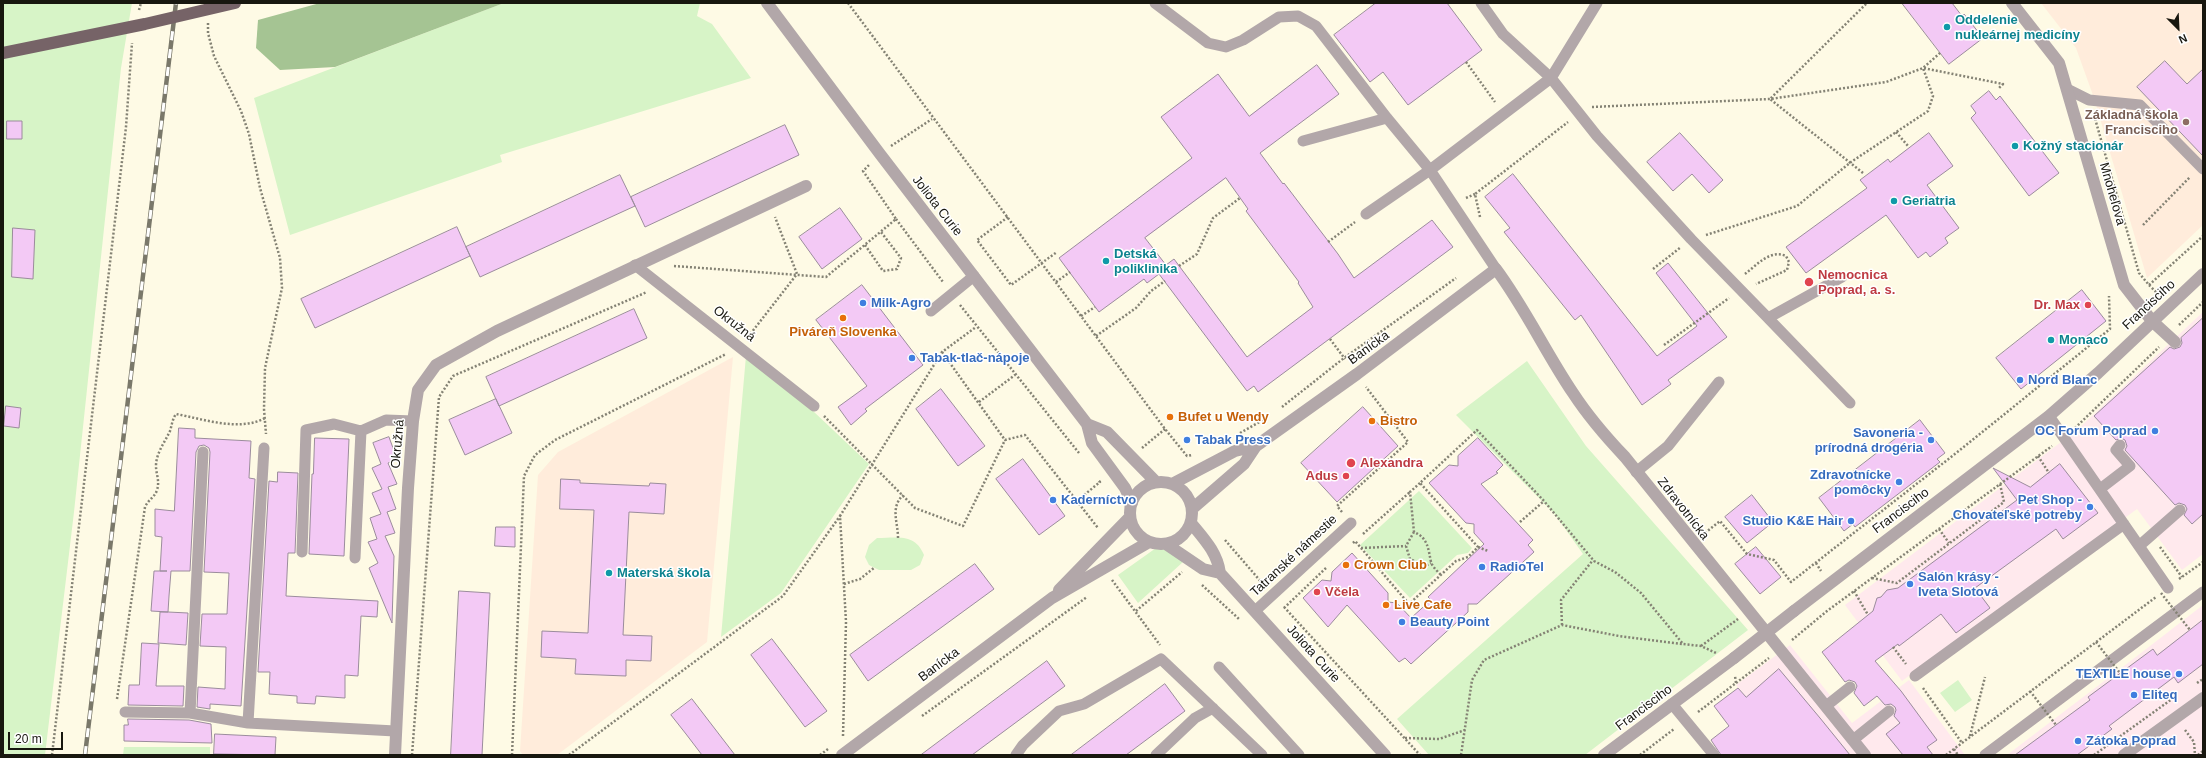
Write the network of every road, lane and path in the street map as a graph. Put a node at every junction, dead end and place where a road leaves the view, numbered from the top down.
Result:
1 (140, 3) edge
2 (235, 3) edge
3 (767, 3) edge
4 (848, 3) edge
5 (1155, 3) edge
6 (1481, 3) edge
7 (1597, 3) edge
8 (1867, 3) edge
9 (2012, 3) edge
10 (139, 11) dead end
11 (208, 18) dead end
12 (132, 42) dead end
13 (3, 53) edge
14 (1940, 53) dead end
15 (1466, 62) dead end
16 (1923, 68) junction
17 (1551, 78) junction
18 (1998, 89) dead end
19 (2067, 89) junction
20 (1770, 99) junction
21 (1504, 114) junction
22 (1578, 114) junction
23 (1387, 118) junction
24 (932, 119) junction
25 (1896, 132) junction
26 (1303, 141) dead end
27 (1908, 146) dead end
28 (880, 154) junction
29 (1851, 162) junction
30 (2202, 168) edge
31 (1430, 170) junction
32 (1863, 173) dead end
33 (806, 186) dead end
34 (1240, 198) dead end
35 (770, 203) junction
36 (1366, 214) joint
37 (1008, 217) junction
38 (896, 220) junction
39 (1481, 221) dead end
40 (2143, 225) dead end
41 (881, 232) junction
42 (2203, 236) edge
43 (1691, 239) junction
44 (1328, 242) dead end
45 (864, 245) junction
46 (1057, 252) dead end
47 (1041, 264) junction
48 (635, 265) junction
49 (671, 266) dead end
50 (1179, 266) dead end
51 (1496, 269) junction
52 (1653, 269) dead end
53 (1070, 272) dead end
54 (797, 274) junction
55 (1461, 274) dead end
56 (2203, 274) edge
57 (974, 276) junction
58 (1842, 277) dead end
59 (1165, 281) dead end
60 (1056, 282) junction
61 (2148, 285) dead end
62 (662, 286) junction
63 (952, 294) junction
64 (2109, 296) dead end
65 (2203, 302) edge
66 (1095, 307) dead end
67 (931, 311) dead end
68 (1081, 316) junction
69 (1768, 318) junction
70 (2152, 321) junction
71 (976, 326) junction
72 (1096, 336) junction
73 (2175, 336) joint
74 (1330, 339) dead end
75 (741, 346) junction
76 (2159, 347) dead end
77 (942, 352) junction
78 (1344, 358) junction
79 (1357, 374) junction
80 (1015, 375) junction
81 (1719, 382) dead end
82 (979, 402) junction
83 (1850, 403) dead end
84 (814, 406) joint
85 (1276, 411) dead end
86 (2048, 416) junction
87 (265, 418) junction
88 (1264, 420) dead end
89 (413, 421) junction
90 (1087, 424) junction
91 (1165, 429) junction
92 (361, 431) junction
93 (1237, 434) dead end
94 (2064, 437) junction
95 (1005, 440) junction
96 (2120, 445) dead end
97 (1256, 446) junction
98 (264, 448) joint
99 (203, 452) dead end
100 (1136, 452) dead end
101 (1199, 454) dead end
102 (2038, 456) junction
103 (1083, 459) dead end
104 (873, 463) junction
105 (1636, 472) junction
106 (2049, 473) dead end
107 (1096, 476) dead end
108 (1156, 482) junction
109 (1420, 483) junction
110 (1172, 484) junction
111 (2000, 484) junction
112 (2100, 489) junction
113 (1410, 492) junction
114 (903, 495) junction
115 (1078, 500) junction
116 (1544, 501) junction
117 (1132, 503) junction
118 (1192, 509) junction
119 (2180, 510) dead end
120 (840, 516) junction
121 (1130, 517) junction
122 (1191, 522) junction
123 (1520, 522) dead end
124 (1351, 523) joint
125 (2124, 524) junction
126 (1939, 529) junction
127 (1100, 530) dead end
128 (1414, 532) junction
129 (1703, 534) dead end
130 (1221, 536) dead end
131 (898, 538) dead end
132 (1355, 541) junction
133 (1149, 542) junction
134 (1950, 543) junction
135 (1166, 544) junction
136 (1349, 546) dead end
137 (1406, 546) junction
138 (2139, 546) junction
139 (1478, 547) junction
140 (1361, 548) junction
141 (1488, 551) dead end
142 (302, 552) dead end
143 (355, 558) dead end
144 (1593, 560) junction
145 (2203, 562) edge
146 (1431, 563) junction
147 (1816, 563) junction
148 (1328, 567) dead end
149 (874, 568) dead end
150 (1185, 569) dead end
151 (1220, 573) junction
152 (1441, 574) junction
153 (1824, 574) dead end
154 (1117, 575) dead end
155 (1872, 578) junction
156 (1200, 583) dead end
157 (844, 584) junction
158 (1105, 584) dead end
159 (1854, 591) junction
160 (2164, 591) junction
161 (2203, 592) edge
162 (1092, 593) dead end
163 (1272, 595) junction
164 (1052, 598) junction
165 (1284, 608) junction
166 (1136, 611) dead end
167 (1255, 611) junction
168 (1868, 615) dead end
169 (1740, 617) dead end
170 (1245, 624) dead end
171 (1562, 625) junction
172 (2190, 630) dead end
173 (1790, 640) dead end
174 (2096, 642) junction
175 (1683, 644) junction
176 (1701, 646) junction
177 (1893, 647) dead end
178 (1720, 654) dead end
179 (1772, 655) dead end
180 (1219, 667) dead end
181 (2120, 673) dead end
182 (1915, 676) junction
183 (1985, 676) dead end
184 (1736, 683) dead end
185 (1850, 687) dead end
186 (2030, 691) junction
187 (2203, 698) edge
188 (1672, 704) junction
189 (1826, 706) junction
190 (1213, 708) junction
191 (1889, 711) dead end
192 (125, 712) joint
193 (190, 713) junction
194 (920, 718) dead end
195 (248, 723) junction
196 (2056, 726) dead end
197 (1465, 730) junction
198 (395, 731) junction
199 (1970, 736) junction
200 (843, 738) dead end
201 (1405, 738) junction
202 (1853, 740) junction
203 (2194, 742) dead end
204 (1962, 743) junction
205 (1954, 749) junction
206 (2203, 751) edge
207 (52, 755) edge
208 (395, 755) edge
209 (412, 755) edge
210 (512, 755) edge
211 (569, 755) edge
212 (842, 755) edge
213 (1016, 755) edge
214 (1156, 755) edge
215 (1262, 755) edge
216 (1299, 755) edge
217 (1386, 755) edge
218 (1420, 755) edge
219 (1461, 755) edge
220 (1604, 755) edge
221 (1714, 755) edge
222 (1865, 755) edge
223 (1946, 755) edge
224 (1958, 755) edge
225 (1985, 755) edge
226 (2124, 755) edge
227 (2197, 755) edge

1 - 10 path
2 - 13 main road, bridge
3 - 28 street, Joliota Curie
4 - 24 path
5 - 23 lane
6 - 17 lane
7 - 17 lane
8 - 20 path
9 - 19 street, Mnoheľova
11 - 87 path
12 - 207 path
14 - 16 path
15 - 21 path
16 - 18 path
16 - 20 path
16 - 25 path
17 - 21 lane
17 - 22 lane
19 - 30 lane
19 - 70 street, Mnoheľova
20 - 22 path
20 - 29 path
21 - 31 lane
22 - 39 path
22 - 43 lane
23 - 26 lane
23 - 31 lane
24 - 28 path
24 - 37 path
25 - 27 path
25 - 29 path
28 - 38 path
28 - 57 street, Joliota Curie
29 - 32 path
29 - 43 path
30 - 40 path
31 - 36 lane
31 - 51 lane
33 - 35 street, Okružná
34 - 50 path
35 - 48 street, Okružná
35 - 54 path
36 - 44 path
37 - 47 path
37 - 47 path
38 - 41 path
38 - 63 path
41 - 45 path
41 - 45 path
42 - 61 path
43 - 52 path
43 - 69 lane
45 - 54 path
46 - 47 path
47 - 60 path
48 - 62 lane, Okružná
48 - 89 street, Okružná
49 - 54 path
51 - 79 street, Banícka
51 - 105 street, Zdravotnícka
53 - 60 path
54 - 75 path
55 - 78 path
56 - 70 street, Francisciho
57 - 63 lane
57 - 90 street, Joliota Curie
58 - 69 lane
59 - 72 path
60 - 68 path
62 - 75 lane, Okružná
62 - 209 path
63 - 67 lane
63 - 71 path
64 - 147 path
65 - 73 path
66 - 68 path
68 - 72 path
69 - 83 lane
70 - 73 street, Mnoheľova
70 - 86 street, Francisciho
71 - 77 path
71 - 80 path
72 - 91 path
74 - 78 path
75 - 84 lane, Okružná
75 - 210 path
76 - 94 path
77 - 82 path
77 - 104 path
78 - 79 path
78 - 85 path
79 - 97 street, Banícka
79 - 124 path
80 - 82 path
80 - 103 path
81 - 105 lane
82 - 95 path
84 - 104 path
86 - 94 lane
86 - 188 street, Francisciho, bridge
87 - 98 path
87 - 192 path
88 - 93 path
89 - 92 lane
89 - 198 street, Okružná
90 - 108 street
90 - 117 street, Joliota Curie
91 - 100 path
91 - 101 path
92 - 142 lane
92 - 143 lane
94 - 102 path
94 - 112 lane
95 - 114 path
95 - 115 path
96 - 112 lane
97 - 110 street, Banícka
97 - 118 street, Banícka
98 - 195 lane
99 - 193 lane
102 - 106 path
102 - 111 path
104 - 114 path
104 - 120 path
105 - 189 street, Zdravotnícka
107 - 115 path
108 - 110 street
108 - 117 street
109 - 113 path
109 - 116 path
109 - 139 path
110 - 118 street
111 - 126 path
111 - 134 path
112 - 125 lane
113 - 128 path
113 - 132 path
114 - 131 path
115 - 127 path
116 - 123 path
116 - 144 path
117 - 121 street
118 - 122 street
119 - 138 lane
120 - 157 path
120 - 211 path
121 - 133 street
121 - 164 street, Banícka
122 - 135 street
122 - 151 street, Joliota Curie
124 - 163 lane, Tatranské námestie
125 - 138 lane
125 - 182 lane
126 - 134 path
126 - 155 path
128 - 137 path
128 - 146 path
129 - 147 path
130 - 163 path
132 - 136 path
132 - 140 path
133 - 135 street
133 - 164 street, Banícka
134 - 155 path
135 - 151 street
137 - 140 path
137 - 146 path
138 - 160 lane
139 - 141 path
139 - 152 path
140 - 152 path
144 - 171 path
144 - 175 path
145 - 160 path
146 - 152 path
147 - 153 path
148 - 165 path
149 - 157 path
150 - 166 path
151 - 167 street, Joliota Curie
154 - 158 path
155 - 159 path
156 - 170 path
157 - 200 path
159 - 168 path
159 - 173 path
160 - 172 path, bridge
160 - 174 path
161 - 225 lane
162 - 194 path
163 - 165 path
163 - 167 lane, Tatranské námestie
164 - 212 street, Banícka
165 - 201 path
167 - 217 street, Joliota Curie
169 - 176 path
171 - 175 path
171 - 197 path
174 - 181 path, bridge
174 - 186 path
175 - 176 path
176 - 178 path
177 - 182 path
179 - 184 path
180 - 216 lane
182 - 204 path
183 - 199 path
185 - 189 lane
186 - 196 path, bridge
186 - 199 path
187 - 226 street
188 - 220 street, Francisciho
188 - 221 lane
189 - 202 street, Zdravotnícka
190 - 213 lane
190 - 214 lane
190 - 215 lane
191 - 202 lane
192 - 193 lane
193 - 195 lane
195 - 198 lane
197 - 201 path
197 - 219 path
198 - 208 street, Okružná
199 - 204 path
201 - 218 path
202 - 222 street, Zdravotnícka
203 - 227 path
204 - 205 path
205 - 223 path
205 - 224 path
206 - 227 path

